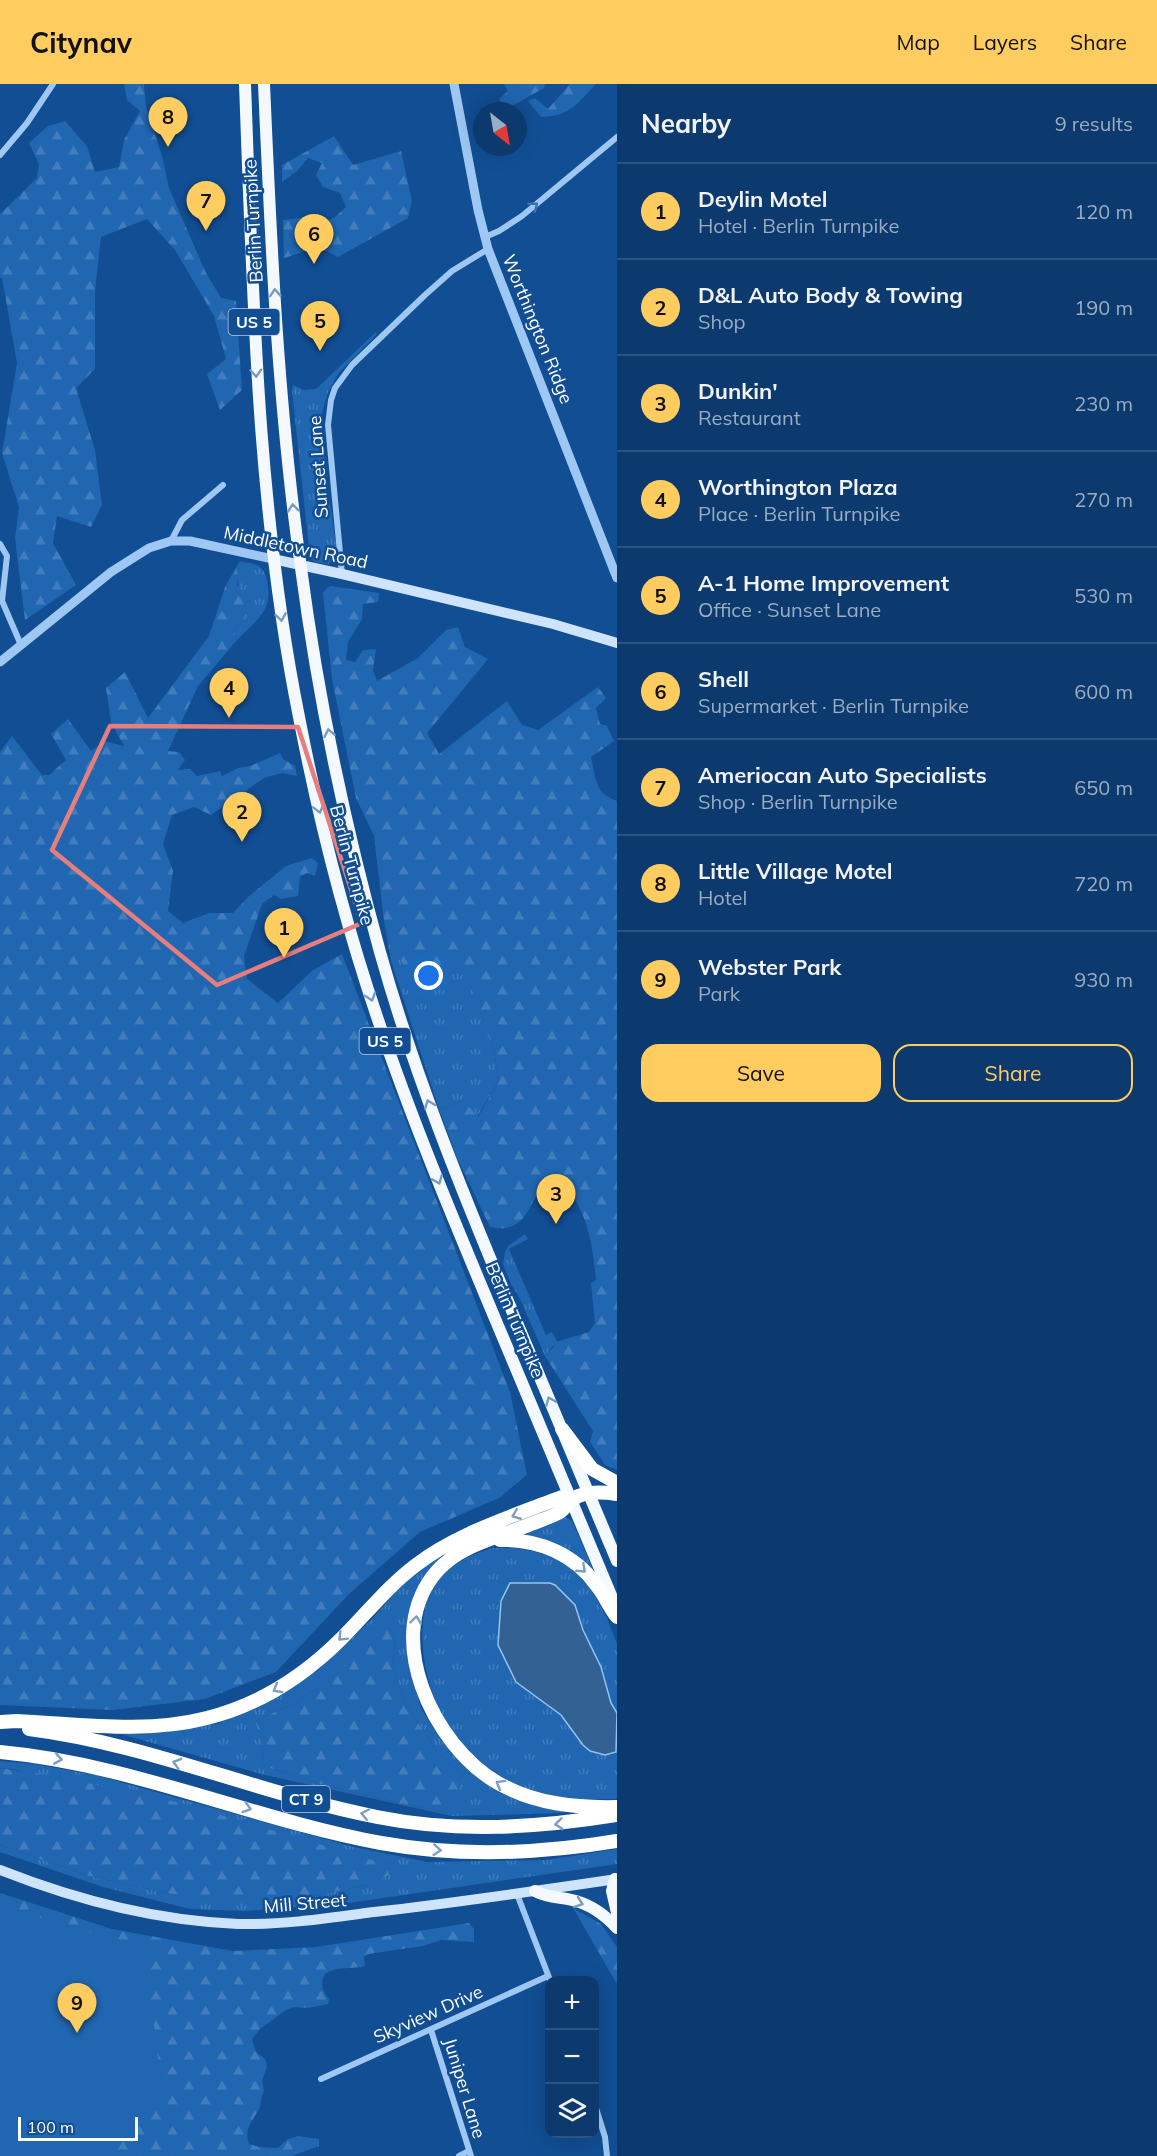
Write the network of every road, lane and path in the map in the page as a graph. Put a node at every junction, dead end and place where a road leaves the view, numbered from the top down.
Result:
1 (53, 84) edge
2 (245, 84) edge
3 (264, 84) edge
4 (454, 84) edge
5 (617, 137) edge
6 (0, 155) edge
7 (485, 237) junction
8 (488, 249) junction
9 (223, 485) dead end
10 (171, 541) junction
11 (0, 544) edge
12 (273, 560) junction
13 (300, 566) junction
14 (342, 574) junction
15 (617, 578) edge
16 (617, 643) edge
17 (21, 645) junction
18 (0, 663) edge
19 (562, 1429) junction
20 (617, 1483) edge
21 (589, 1494) junction
22 (617, 1494) edge
23 (571, 1500) junction
24 (489, 1540) junction
25 (617, 1561) edge
26 (617, 1611) edge
27 (617, 1617) edge
28 (0, 1724) edge
29 (0, 1752) edge
30 (617, 1807) edge
31 (617, 1815) edge
32 (617, 1841) edge
33 (0, 1870) edge
34 (616, 1879) edge
35 (535, 1891) junction
36 (517, 1894) junction
37 (617, 1913) edge
38 (617, 1928) edge
39 (548, 1976) edge
40 (545, 1980) edge
41 (431, 2030) junction
42 (321, 2079) dead end
43 (599, 2118) edge
44 (470, 2154) edge
45 (459, 2156) edge
46 (607, 2156) edge

1 - 6 street
2 -> 12 highway, Berlin Turnpike / US 5
13 -> 3 highway, Berlin Turnpike / US 5
4 - 7 street, Worthington Ridge
7 -> 5 street
7 - 8 street, Worthington Ridge
8 - 14 street, Sunset Lane
8 - 15 street, Worthington Ridge
9 - 10 street
10 - 12 street, Middletown Road
10 - 17 street, Middletown Road
11 - 17 street
12 - 13 main road, Middletown Road
12 -> 23 highway, Berlin Turnpike / US 5
13 - 14 main road, Middletown Road
19 -> 13 highway, Berlin Turnpike / US 5
14 - 16 main road, Middletown Road
17 - 18 street, Middletown Road
19 - 20 highway
19 - 21 highway, Berlin Turnpike / US 5
21 - 22 highway
21 - 23 highway
21 - 25 highway, Berlin Turnpike / US 5
23 - 24 highway
23 - 26 highway, Berlin Turnpike / US 5
23 -> 28 highway
24 -> 27 highway
30 -> 24 highway
31 -> 28 highway, CT 9
29 -> 32 highway, CT 9
33 - 36 main road, Mill Street
34 - 35 main road, Mill Street
34 - 37 highway
35 - 36 main road, Mill Street
35 -> 38 highway
36 - 39 street
40 - 41 street, Skyview Drive
41 - 42 street, Skyview Drive
41 - 44 street, Juniper Lane
43 - 46 street
44 - 45 street

